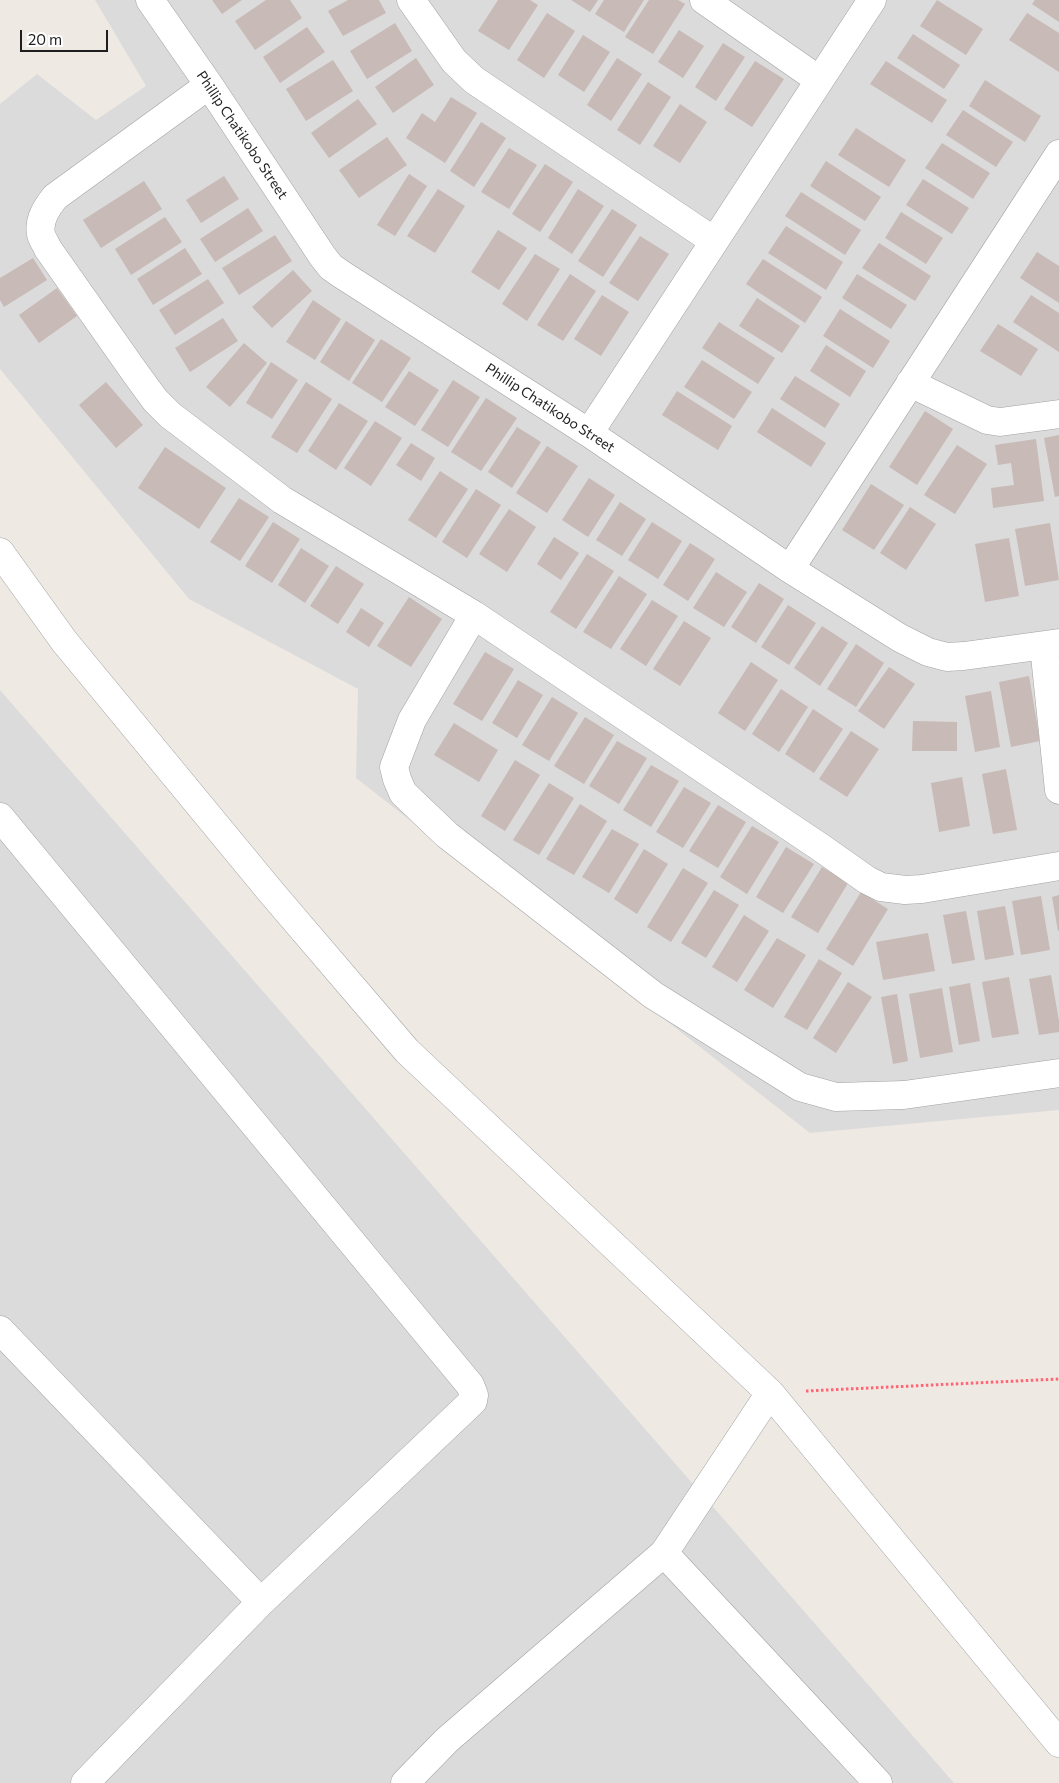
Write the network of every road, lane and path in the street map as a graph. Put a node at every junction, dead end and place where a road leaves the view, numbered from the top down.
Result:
1 (150, 0) edge
2 (411, 0) edge
3 (704, 0) edge
4 (872, 0) edge
5 (819, 80) junction
6 (210, 85) junction
7 (1059, 154) edge
8 (714, 241) junction
9 (910, 383) junction
10 (1059, 414) edge
11 (589, 433) junction
12 (0, 552) edge
13 (790, 569) junction
14 (474, 615) junction
15 (1052, 644) edge
16 (1059, 790) edge
17 (0, 817) edge
18 (1059, 866) edge
19 (1059, 1073) edge
20 (0, 1330) edge
21 (1059, 1379) edge
22 (770, 1393) junction
23 (664, 1553) junction
24 (261, 1602) junction
25 (1059, 1743) edge
26 (85, 1783) edge
27 (406, 1783) edge
28 (878, 1783) edge

1 - 6 street, Phillip Chatikobo Street
2 - 8 street
3 - 5 street
4 - 5 street
5 - 8 street
6 - 11 street, Phillip Chatikobo Street
6 - 14 street
7 - 9 street
8 - 11 street
9 - 10 street
9 - 13 street
11 - 13 street, Phillip Chatikobo Street
12 - 22 street
13 - 15 street, Phillip Chatikobo Street
14 - 18 street
14 - 19 street
15 - 16 street
17 - 24 street
20 - 24 street
21 - 22 path
22 - 23 street
22 - 25 street
23 - 27 street
23 - 28 street
24 - 26 street

